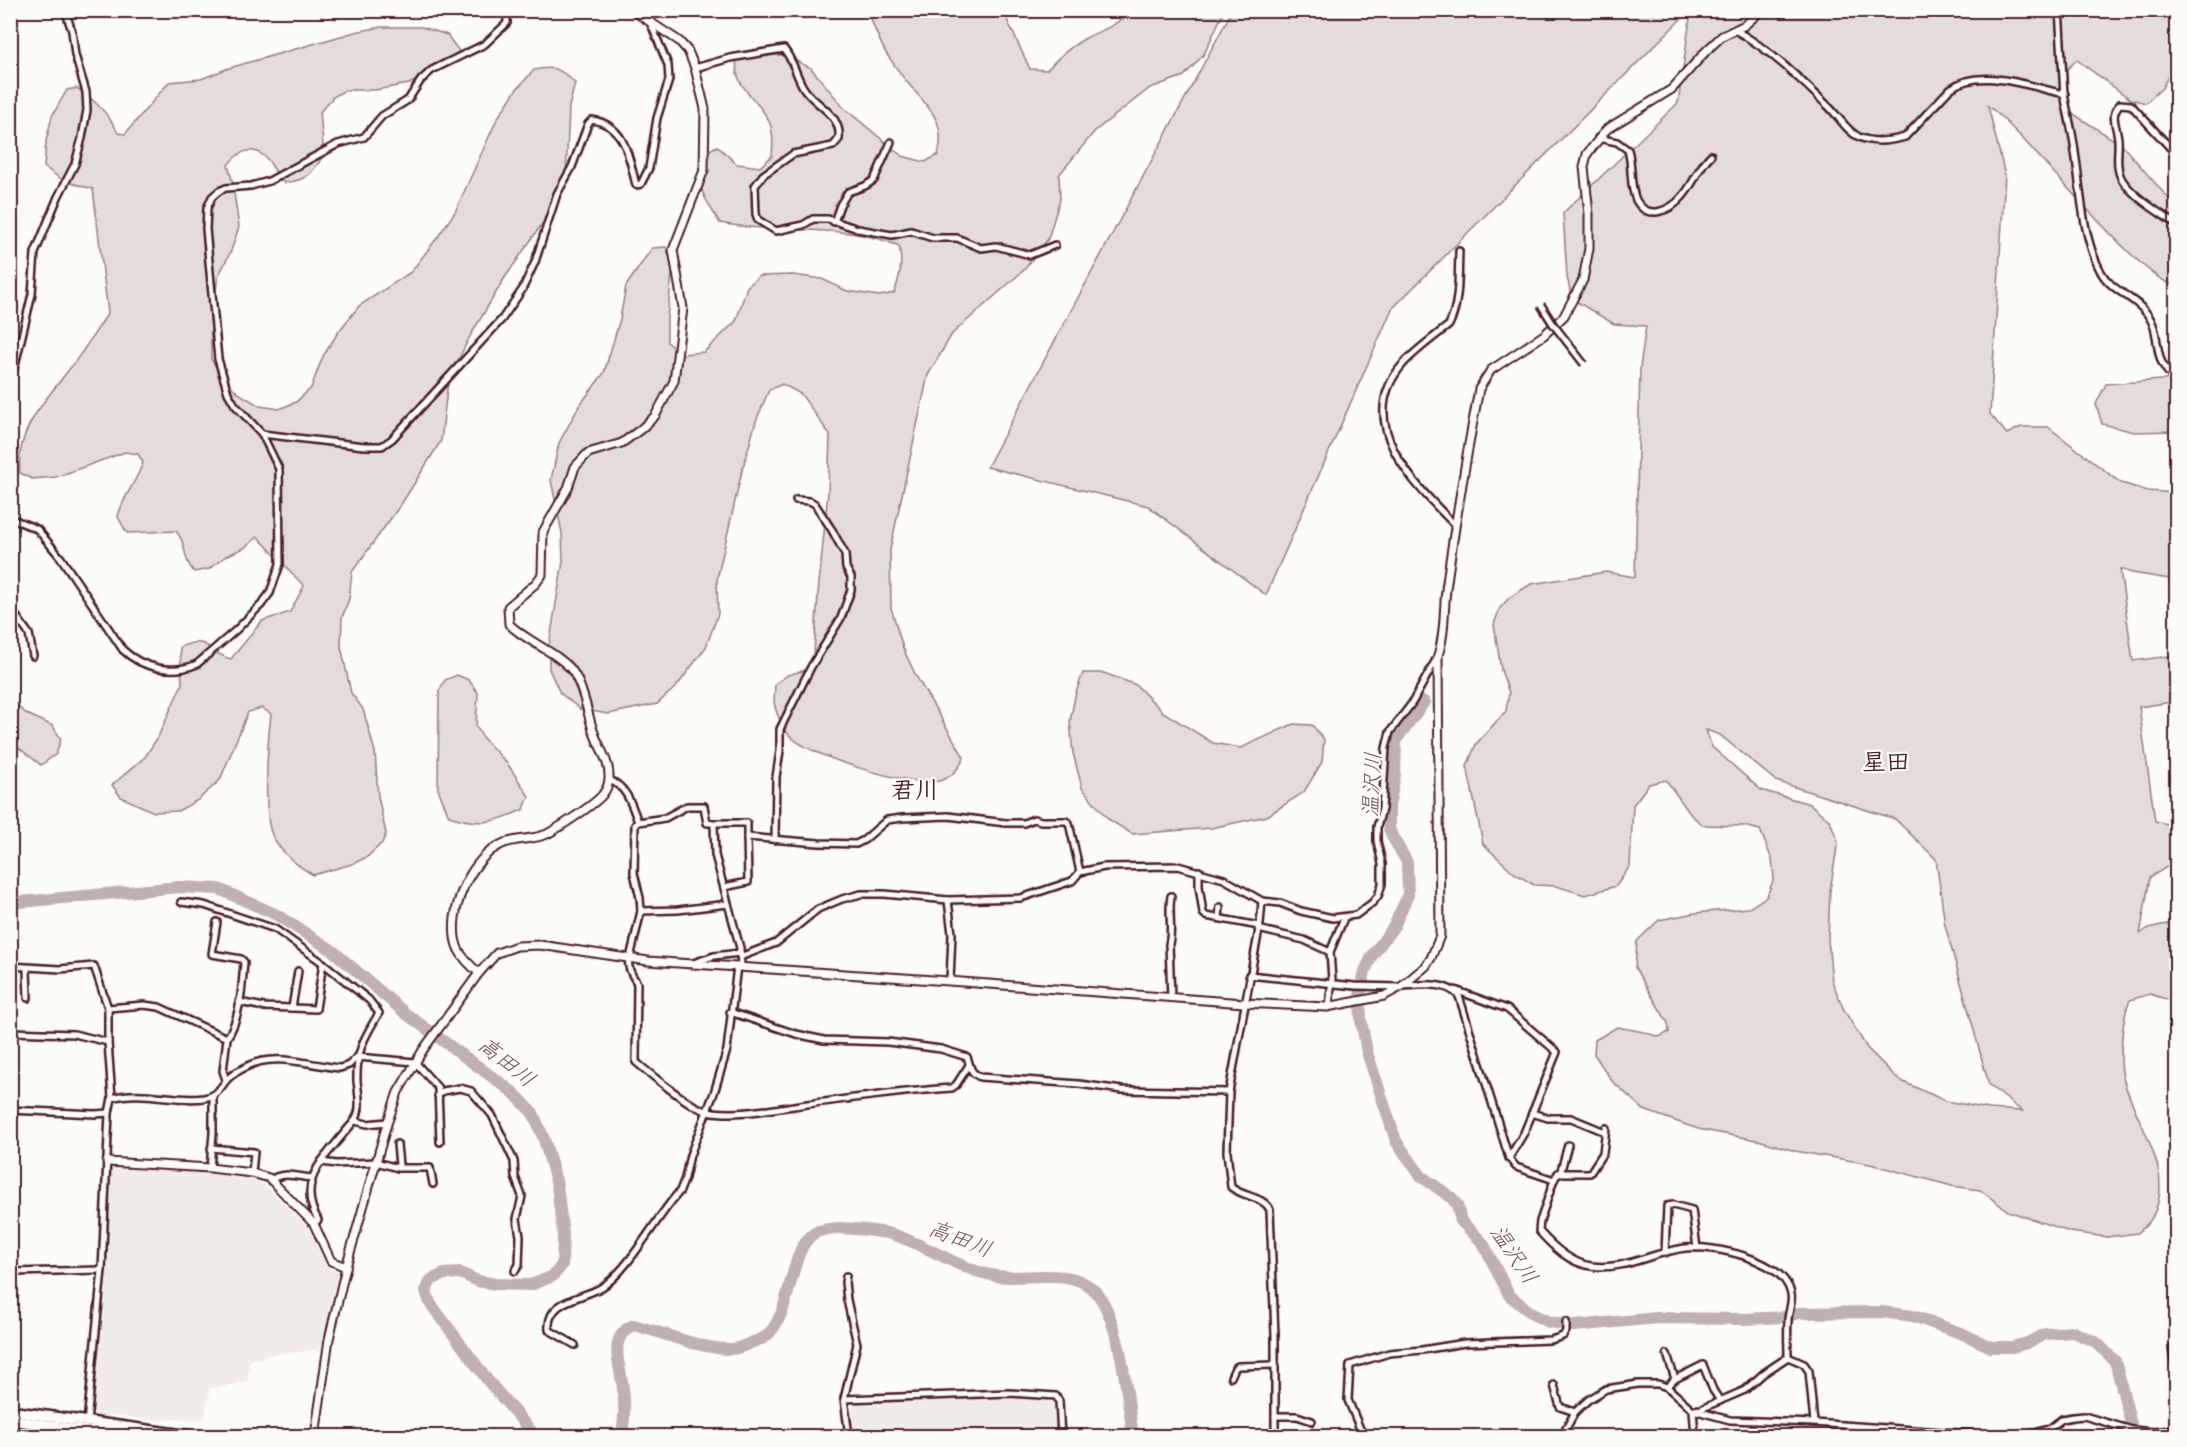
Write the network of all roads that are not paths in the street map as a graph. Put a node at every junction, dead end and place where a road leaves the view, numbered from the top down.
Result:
1 (65, 10) edge
2 (505, 10) edge
3 (632, 10) edge
4 (1762, 10) edge
5 (2059, 10) edge
6 (650, 23) junction
7 (1735, 30) junction
8 (695, 68) junction
9 (2065, 94) junction
10 (1598, 138) junction
11 (891, 142) dead end
12 (2176, 154) edge
13 (1711, 155) dead end
14 (834, 222) junction
15 (2176, 224) edge
16 (1055, 245) dead end
17 (1459, 251) dead end
18 (1540, 305) dead end
19 (1584, 364) dead end
20 (2176, 380) edge
21 (10, 386) edge
22 (262, 434) junction
23 (796, 500) dead end
24 (10, 518) edge
25 (1455, 525) junction
26 (10, 582) edge
27 (1438, 655) junction
28 (33, 656) dead end
29 (609, 780) junction
30 (638, 822) junction
31 (714, 824) junction
32 (747, 837) junction
33 (775, 840) junction
34 (1199, 871) junction
35 (1080, 872) junction
36 (724, 887) junction
37 (1172, 896) dead end
38 (948, 900) junction
39 (1262, 901) junction
40 (181, 902) dead end
41 (728, 904) junction
42 (1220, 907) dead end
43 (641, 911) junction
44 (1219, 918) junction
45 (1344, 918) junction
46 (217, 922) dead end
47 (1259, 928) junction
48 (1330, 952) junction
49 (740, 955) junction
50 (628, 960) junction
51 (322, 963) junction
52 (691, 964) junction
53 (10, 966) edge
54 (739, 966) junction
55 (27, 969) junction
56 (298, 971) dead end
57 (479, 973) junction
58 (1250, 975) junction
59 (950, 981) junction
60 (1330, 984) junction
61 (1402, 986) junction
62 (1454, 990) junction
63 (28, 998) dead end
64 (1171, 998) junction
65 (239, 1002) junction
66 (1244, 1004) junction
67 (1329, 1007) junction
68 (108, 1008) junction
69 (292, 1008) junction
70 (730, 1012) junction
71 (10, 1032) edge
72 (227, 1038) junction
73 (108, 1042) junction
74 (357, 1057) junction
75 (415, 1062) junction
76 (969, 1065) junction
77 (226, 1080) junction
78 (1229, 1092) junction
79 (438, 1095) junction
80 (213, 1096) junction
81 (112, 1098) junction
82 (10, 1110) edge
83 (706, 1111) junction
84 (109, 1113) junction
85 (1532, 1113) junction
86 (355, 1121) junction
87 (387, 1122) junction
88 (440, 1142) dead end
89 (397, 1144) dead end
90 (1568, 1145) dead end
91 (211, 1148) junction
92 (1509, 1158) junction
93 (107, 1162) junction
94 (321, 1162) junction
95 (376, 1162) junction
96 (210, 1168) junction
97 (398, 1168) junction
98 (252, 1173) junction
99 (1560, 1174) junction
100 (312, 1178) junction
101 (271, 1180) junction
102 (1554, 1180) junction
103 (433, 1184) dead end
104 (314, 1224) junction
105 (1697, 1248) junction
106 (1665, 1253) junction
107 (346, 1267) junction
108 (102, 1270) junction
109 (515, 1271) dead end
110 (10, 1272) edge
111 (846, 1276) dead end
112 (1566, 1322) dead end
113 (575, 1345) dead end
114 (2172, 1348) dead end
115 (1666, 1354) dead end
116 (1788, 1357) junction
117 (1275, 1365) junction
118 (2176, 1369) edge
119 (1232, 1377) dead end
120 (1675, 1379) junction
121 (1554, 1385) dead end
122 (1668, 1387) junction
123 (844, 1399) junction
124 (1720, 1401) junction
125 (1693, 1410) junction
126 (10, 1411) edge
127 (1575, 1412) junction
128 (1275, 1416) junction
129 (10, 1420) edge
130 (1312, 1421) dead end
131 (1814, 1423) junction
132 (2049, 1428) junction
133 (2176, 1429) edge
134 (83, 1430) edge
135 (123, 1437) edge
136 (191, 1437) edge
137 (315, 1437) edge
138 (849, 1437) edge
139 (1061, 1437) edge
140 (1275, 1437) edge
141 (1363, 1437) edge
142 (1562, 1437) edge
143 (1695, 1437) edge
144 (2050, 1437) edge

1 - 21 street
2 - 22 street
3 - 6 street
4 - 7 street
5 - 9 street
6 - 8 street
6 - 22 street
7 - 9 street
7 - 10 street
8 - 14 street
8 - 29 street
9 - 20 street
10 - 13 street
10 - 25 street
11 - 14 street
12 - 15 street
14 - 16 street
17 - 25 street
18 - 19 street, bridge
22 - 24 street
23 - 33 street
25 - 27 street
26 - 28 street
27 - 45 street
27 - 61 street
29 - 30 street
29 - 57 street
30 - 31 street
30 - 43 street
31 - 32 street
31 - 36 street
32 - 33 street
32 - 36 street
33 - 35 street
34 - 35 street
34 - 39 street
34 - 44 street
35 - 38 street
36 - 41 street
37 - 64 street
38 - 49 street
38 - 59 street
39 - 45 street
39 - 47 street
40 - 51 street
41 - 43 street
41 - 49 street
42 - 44 street
43 - 50 street
44 - 47 street
45 - 48 street
46 - 65 street
47 - 48 street
47 - 58 street
48 - 60 street
49 - 52 street
49 - 54 street
50 - 52 street
50 - 57 street
50 - 83 street
51 - 69 street
51 - 74 street
52 - 54 street
53 - 55 street
54 - 59 street
54 - 70 street
55 - 63 street
55 - 68 street
56 - 69 street
57 - 75 street
58 - 60 street
58 - 66 street
59 - 64 street
60 - 61 street
60 - 67 street
61 - 62 street
61 - 67 street
62 - 85 street
62 - 92 street
64 - 66 street
65 - 69 street
65 - 72 street
66 - 67 street
66 - 78 street
68 - 72 street
68 - 73 street
70 - 76 street
70 - 83 street
71 - 73 street
72 - 77 street
73 - 81 street
74 - 75 street
74 - 77 street
74 - 86 street
75 - 79 street
75 - 87 street
76 - 78 street
76 - 83 street
77 - 80 street
78 - 117 street
79 - 88 street
79 - 109 street
80 - 81 street
80 - 91 street
81 - 84 street
82 - 84 street
83 - 113 street
84 - 93 street
85 - 92 street
85 - 99 street
86 - 87 street
86 - 94 street
87 - 95 street
89 - 97 street
90 - 99 street
91 - 96 street
91 - 98 street
92 - 102 street
93 - 96 street
93 - 108 street
94 - 95 street
94 - 100 street
95 - 97 street
95 - 107 street
96 - 98 street
97 - 103 street
98 - 101 street
99 - 102 street
100 - 101 street
100 - 104 street
101 - 104 street
102 - 106 street
104 - 107 street
105 - 106 street
105 - 106 street
105 - 116 street
107 - 137 street
108 - 110 street
108 - 134 street
111 - 123 street
112 - 141 street
114 - 118 street
115 - 120 street
116 - 124 street
116 - 131 street
117 - 119 street
117 - 128 street
120 - 122 street
120 - 124 street
121 - 127 street
122 - 125 street
122 - 127 street
123 - 138 street
123 - 139 street
124 - 125 street
125 - 131 street
125 - 143 street
126 - 134 highway
127 - 142 street
128 - 130 street
128 - 140 street
129 - 134 highway
131 - 132 street
132 - 133 street
132 - 144 street
134 - 135 highway
134 - 136 highway

